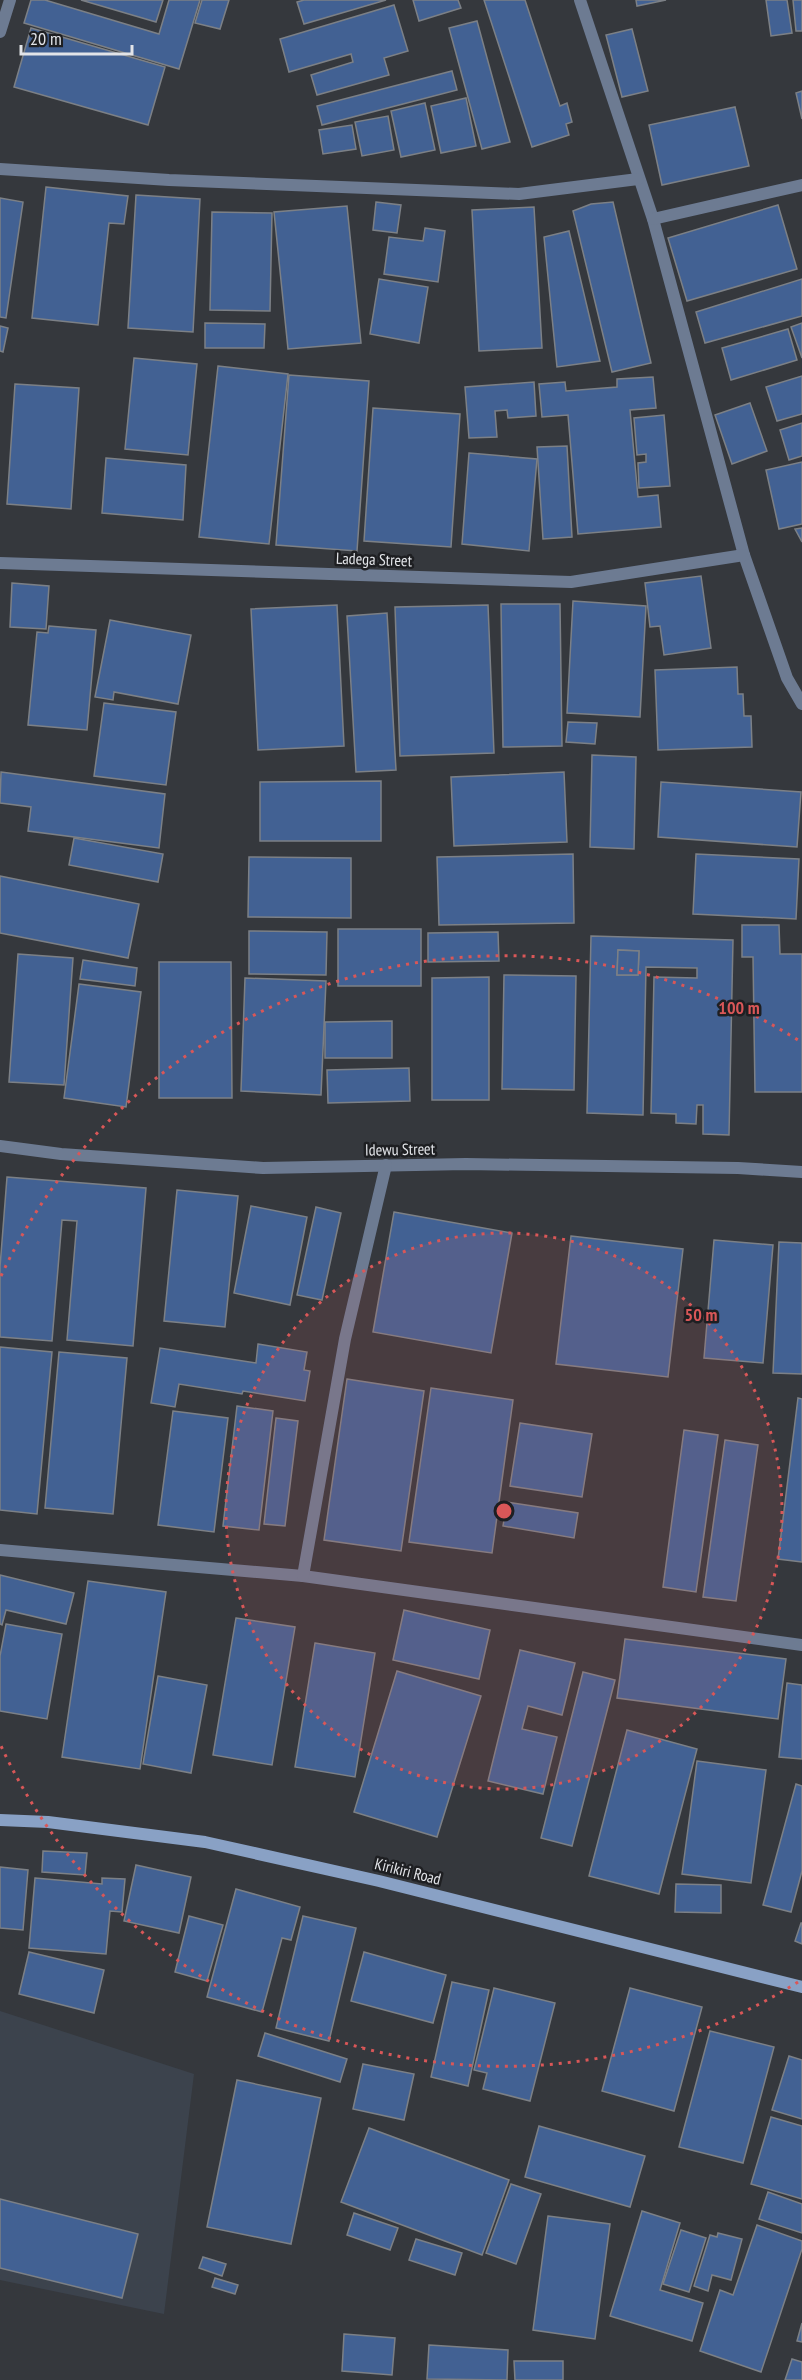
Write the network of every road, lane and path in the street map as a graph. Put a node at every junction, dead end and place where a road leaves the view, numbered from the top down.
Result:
1 (10, 0) edge
2 (580, 0) edge
3 (0, 32) edge
4 (0, 170) edge
5 (638, 179) junction
6 (802, 185) edge
7 (653, 219) junction
8 (744, 555) junction
9 (0, 563) edge
10 (802, 704) edge
11 (0, 1146) edge
12 (386, 1165) junction
13 (802, 1172) edge
14 (0, 1550) edge
15 (303, 1576) junction
16 (802, 1645) edge
17 (0, 1820) edge
18 (802, 1987) edge

1 - 3 street
2 - 5 street
4 - 5 street
5 - 7 street
6 - 7 street
7 - 8 street
8 - 9 street, Ladega Street
8 - 10 street
11 - 12 street, Idewu Street
12 - 13 street, Idewu Street
12 - 15 street
14 - 15 street
15 - 16 street
17 - 18 main road, Kirikiri Road

